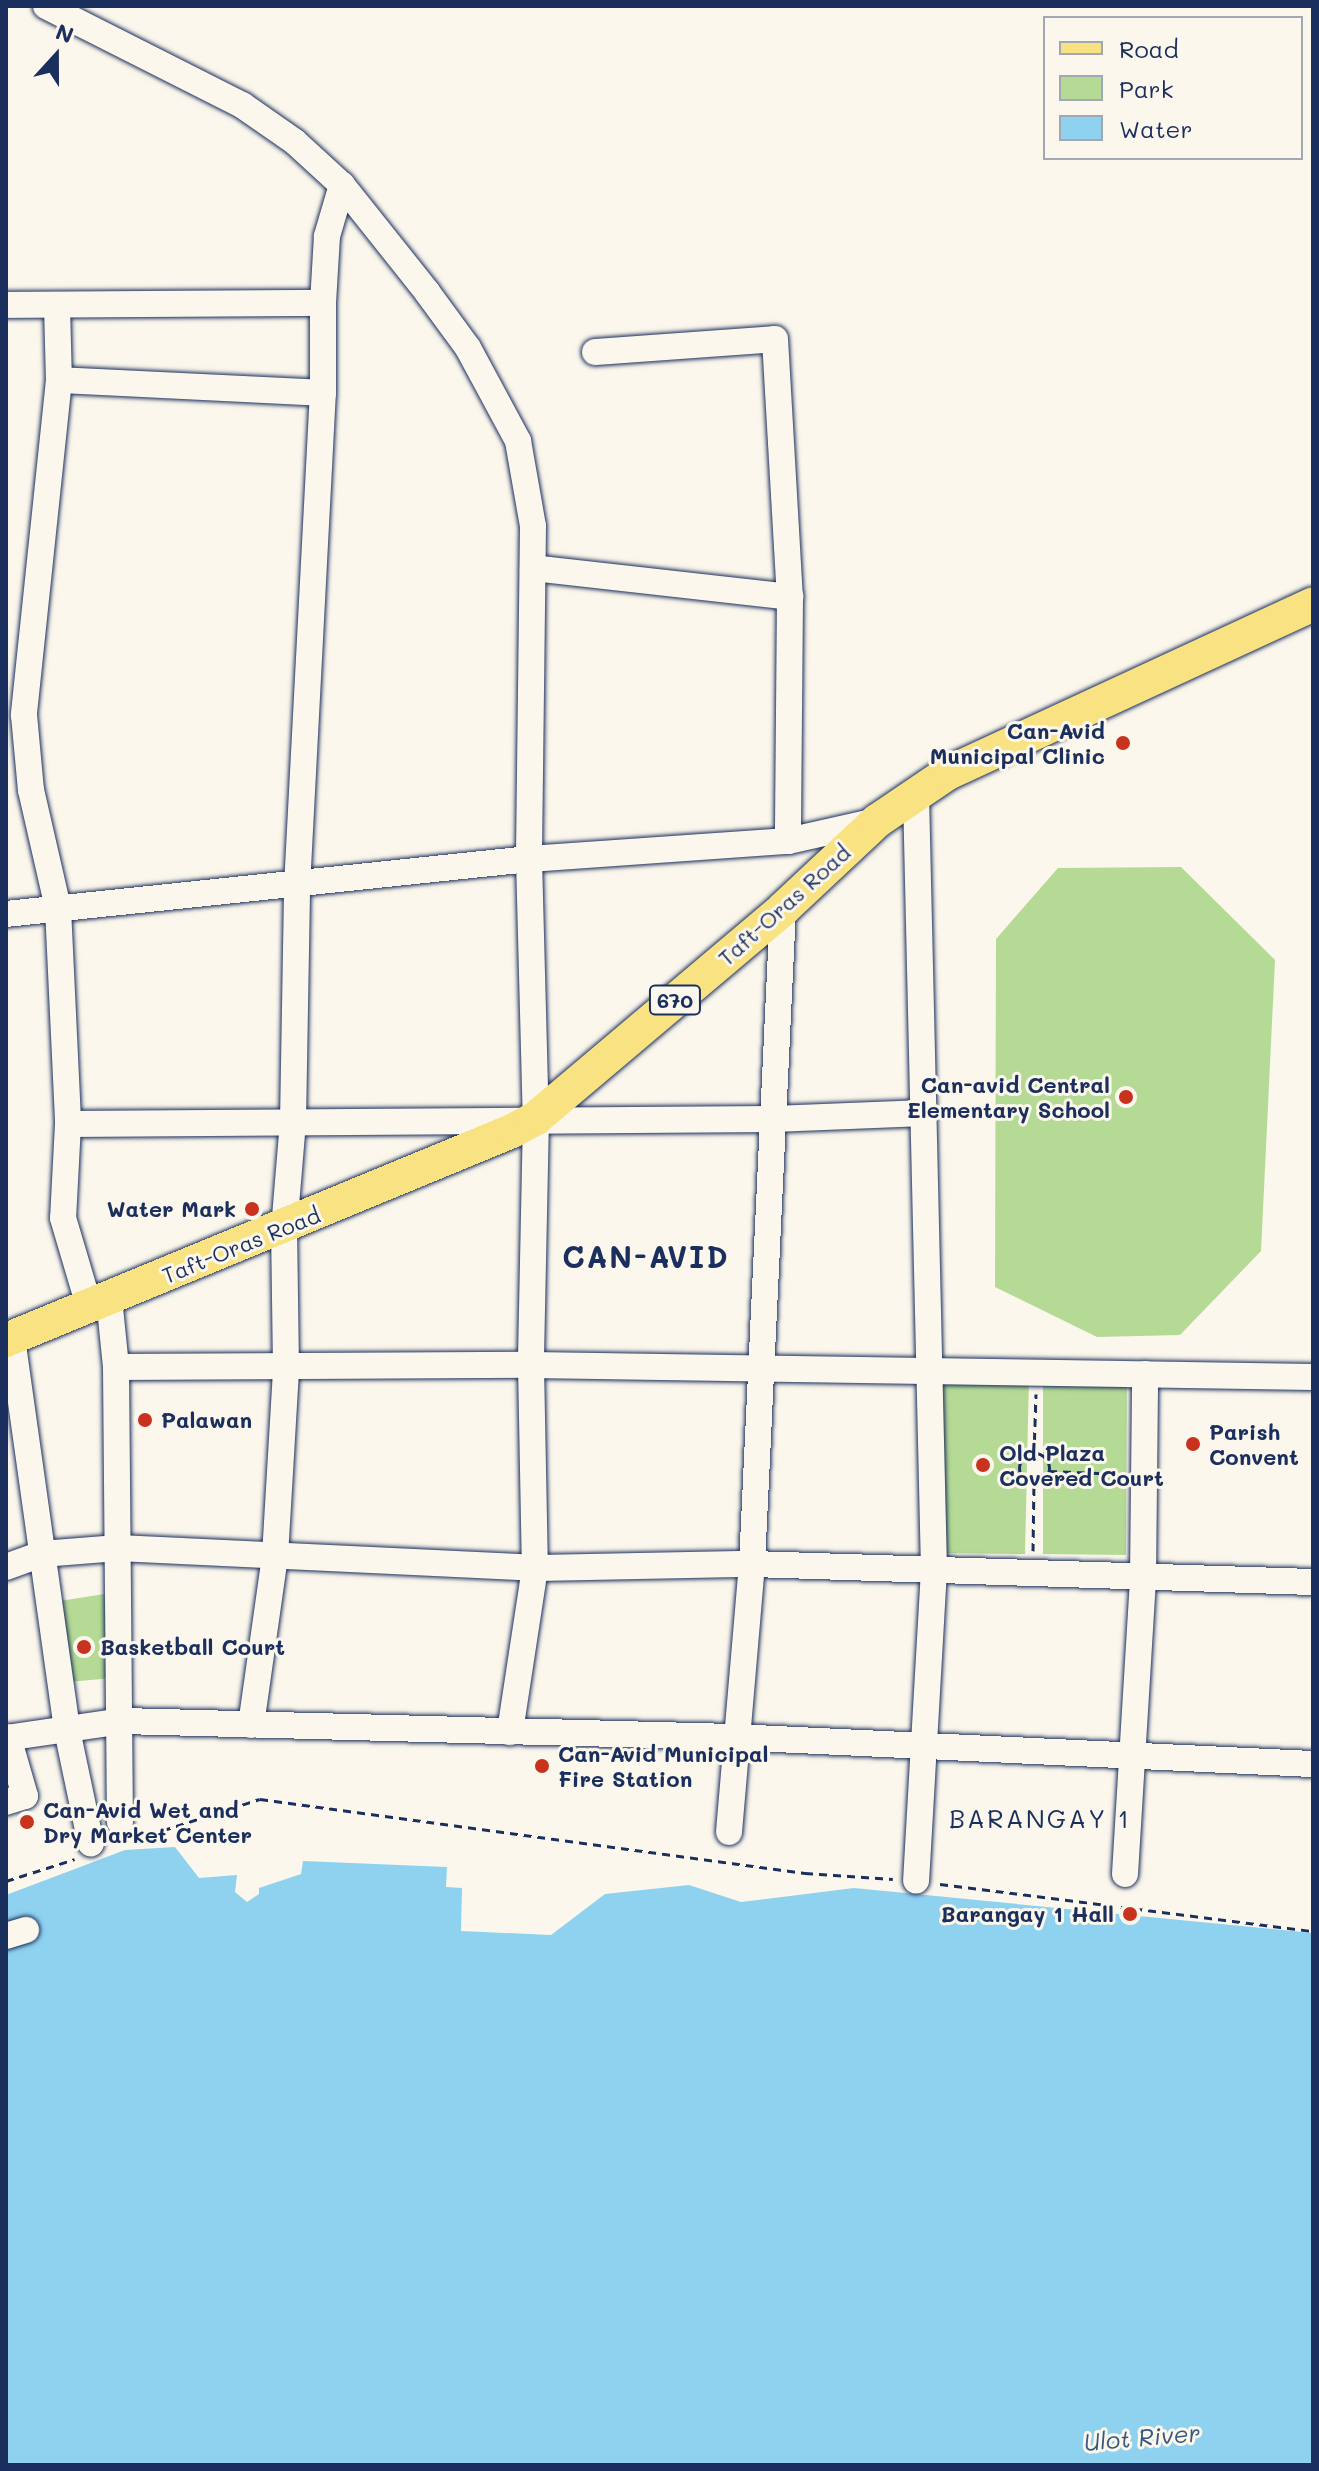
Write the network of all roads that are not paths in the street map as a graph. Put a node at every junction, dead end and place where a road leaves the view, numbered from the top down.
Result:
1 (46, 6) edge
2 (342, 185) junction
3 (323, 303) junction
4 (6, 305) edge
5 (57, 306) junction
6 (595, 352) dead end
7 (59, 380) junction
8 (323, 393) junction
9 (533, 568) junction
10 (790, 597) junction
11 (1313, 604) edge
12 (18, 612) edge
13 (916, 795) junction
14 (877, 821) junction
15 (788, 841) junction
16 (529, 859) junction
17 (297, 887) junction
18 (58, 908) junction
19 (783, 909) junction
20 (6, 914) edge
21 (925, 1113) junction
22 (536, 1118) junction
23 (773, 1119) junction
24 (293, 1122) junction
25 (68, 1124) junction
26 (284, 1229) junction
27 (99, 1302) junction
28 (9, 1339) edge
29 (531, 1365) junction
30 (116, 1367) junction
31 (761, 1368) junction
32 (286, 1369) junction
33 (929, 1373) junction
34 (1145, 1374) junction
35 (1313, 1377) edge
36 (118, 1548) junction
37 (42, 1554) junction
38 (275, 1556) junction
39 (752, 1564) junction
40 (6, 1567) edge
41 (535, 1568) junction
42 (934, 1570) junction
43 (1143, 1578) junction
44 (1313, 1582) edge
45 (122, 1721) junction
46 (251, 1725) junction
47 (67, 1730) junction
48 (510, 1732) junction
49 (733, 1737) junction
50 (7, 1738) edge
51 (923, 1747) junction
52 (1133, 1757) junction
53 (1313, 1764) edge
54 (6, 1802) edge
55 (123, 1832) road end
56 (729, 1832) dead end
57 (86, 1850) road end
58 (1125, 1874) dead end
59 (916, 1880) road end

1 - 2 street
2 - 3 street
2 - 9 street
3 - 5 street
3 - 8 street
4 - 5 street
5 - 7 street
6 - 10 street
7 - 8 street
7 - 12 street
8 - 17 street
9 - 10 street
9 - 16 street
10 - 15 street
11 - 13 main road, Taft-Oras Road / 670
12 - 18 street
13 - 14 main road, Taft-Oras Road / 670
13 - 21 street
14 - 15 street
14 - 19 main road, Taft-Oras Road / 670
15 - 16 street
16 - 17 street
16 - 22 street
17 - 18 street
17 - 24 street
18 - 20 street
18 - 25 street
19 - 22 main road, Taft-Oras Road / 670
19 - 23 street
21 - 23 street
21 - 33 street
22 - 23 street
22 - 24 street
22 - 26 main road, Taft-Oras Road / 670
22 - 29 street
23 - 31 street
24 - 25 street
24 - 26 street
25 - 27 street
26 - 27 main road, Taft-Oras Road / 670
26 - 32 street
27 - 28 main road, Taft-Oras Road / 670
27 - 30 street
28 - 37 street
29 - 31 street
29 - 32 street
29 - 41 street
30 - 32 street
30 - 36 street
31 - 33 street
31 - 39 street
32 - 38 street
33 - 34 street
33 - 42 street
34 - 35 street
34 - 43 street
36 - 37 street
36 - 38 street
36 - 45 street
37 - 40 street
37 - 47 street
38 - 41 street
38 - 46 street
39 - 41 street
39 - 42 street
39 - 49 street
41 - 48 street
42 - 43 street
42 - 51 street
43 - 44 street
43 - 52 street
45 - 46 street
45 - 47 street
45 - 55 street
46 - 48 street
47 - 50 street
47 - 57 street
48 - 49 street
49 - 51 street
49 - 56 street
50 - 54 street
51 - 52 street
51 - 59 street
52 - 53 street
52 - 58 street

